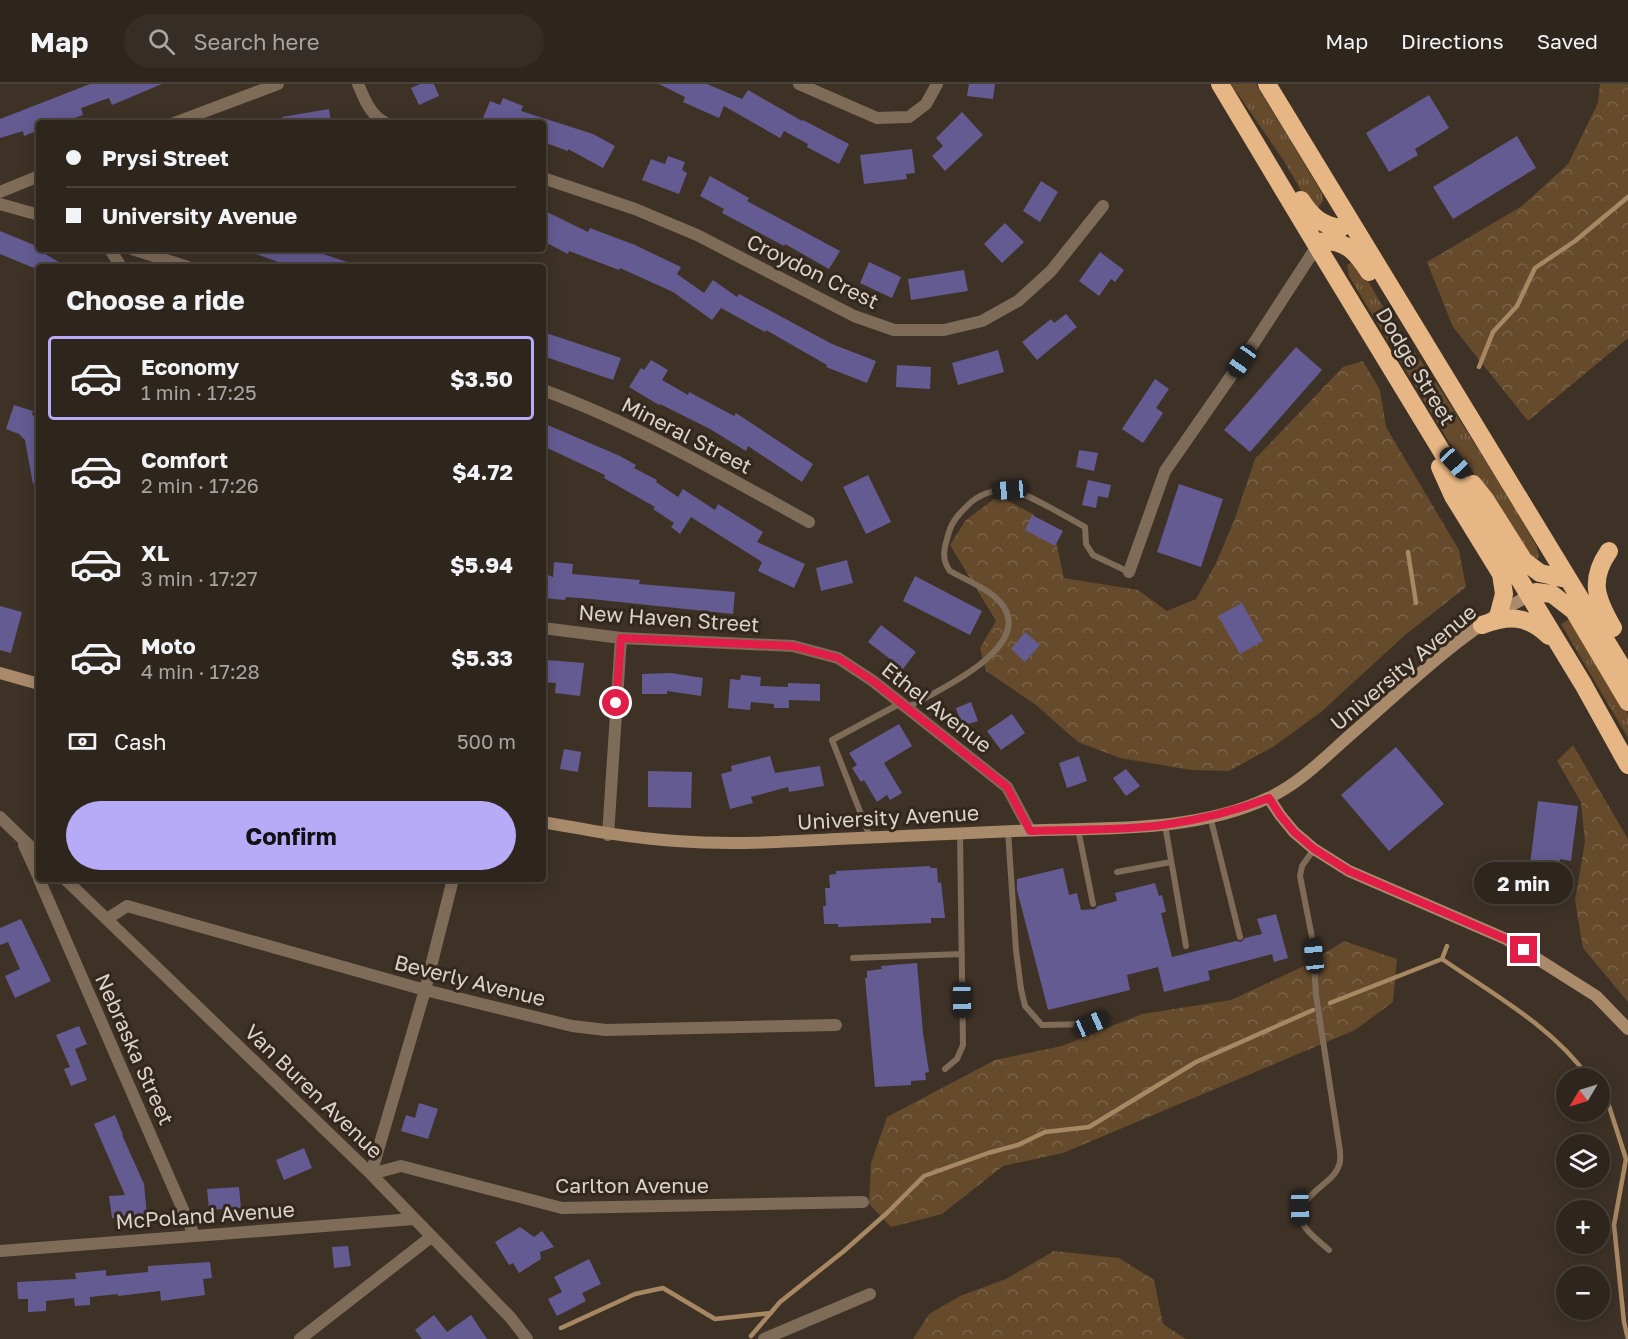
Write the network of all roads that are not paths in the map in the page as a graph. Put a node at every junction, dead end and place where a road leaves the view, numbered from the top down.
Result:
1 (278, 84) edge
2 (358, 84) edge
3 (799, 84) edge
4 (937, 84) edge
5 (1220, 84) edge
6 (1267, 84) edge
7 (1235, 109) junction
8 (182, 120) edge
9 (382, 120) edge
10 (36, 177) edge
11 (546, 179) edge
12 (0, 192) edge
13 (0, 204) edge
14 (1103, 206) dead end
15 (36, 214) edge
16 (1346, 224) junction
17 (1320, 244) junction
18 (141, 252) edge
19 (179, 264) edge
20 (1436, 361) junction
21 (546, 391) edge
22 (1436, 442) junction
23 (809, 522) dead end
24 (1609, 551) dead end
25 (1129, 572) joint
26 (1565, 577) junction
27 (1532, 594) junction
28 (1499, 613) junction
29 (1482, 625) junction
30 (546, 628) edge
31 (621, 638) junction
32 (793, 646) joint
33 (1564, 653) junction
34 (1628, 653) edge
35 (0, 673) edge
36 (1628, 677) edge
37 (36, 683) edge
38 (1628, 702) edge
39 (904, 705) junction
40 (1617, 745) junction
41 (1628, 759) edge
42 (1628, 765) edge
43 (1269, 798) junction
44 (0, 816) edge
45 (1210, 816) junction
46 (546, 823) edge
47 (1165, 825) junction
48 (1078, 829) junction
49 (1008, 831) junction
50 (1030, 831) junction
51 (960, 834) junction
52 (608, 835) junction
53 (22, 838) junction
54 (870, 838) junction
55 (1314, 849) junction
56 (36, 852) edge
57 (1171, 862) junction
58 (36, 872) edge
59 (1117, 872) dead end
60 (40, 882) edge
61 (68, 882) edge
62 (452, 882) edge
63 (1093, 904) dead end
64 (107, 918) junction
65 (1240, 937) dead end
66 (1186, 946) dead end
67 (962, 954) junction
68 (853, 958) dead end
69 (425, 990) junction
70 (1104, 1018) dead end
71 (836, 1025) dead end
72 (1628, 1029) edge
73 (945, 1069) dead end
74 (371, 1174) junction
75 (863, 1202) dead end
76 (414, 1219) junction
77 (194, 1235) junction
78 (430, 1237) junction
79 (1329, 1250) dead end
80 (0, 1251) edge
81 (870, 1294) dead end
82 (300, 1339) edge
83 (527, 1339) edge
84 (764, 1339) edge

1 - 8 street
2 - 9 street
3 - 4 street
5 - 7 highway, Dodge Street
6 - 16 highway, Dodge Street
7 - 16 highway
7 - 17 highway, Dodge Street
10 - 12 street
11 - 14 street, Croydon Crest
13 - 15 street
16 - 17 street
16 - 20 highway, Dodge Street
17 - 20 highway
17 - 22 highway, Dodge Street
17 - 25 street
18 - 19 street
20 - 26 highway, Dodge Street
21 - 23 street, Mineral Street
22 - 26 highway
22 - 27 highway, Dodge Street
22 - 28 highway
24 - 34 highway
25 - 39 lane
26 - 27 main road, University Avenue
26 - 36 highway, Dodge Street
27 - 28 main road, University Avenue
27 - 33 highway, Dodge Street
27 - 38 highway
28 - 29 main road, University Avenue
29 - 33 highway
29 - 43 main road, University Avenue
30 - 31 street, New Haven Street
31 - 32 street, New Haven Street
31 - 52 street
32 - 39 street, Ethel Avenue
33 - 40 highway, Dodge Street
35 - 37 main road
39 - 50 street, Ethel Avenue
39 - 54 lane
40 - 41 highway
40 - 42 highway, Dodge Street
43 - 45 main road, University Avenue
43 - 55 main road
44 - 53 street
45 - 47 main road, University Avenue
45 - 65 lane
46 - 52 main road, University Avenue
47 - 48 main road, University Avenue
47 - 57 lane
48 - 50 main road, University Avenue
48 - 63 lane
49 - 50 main road, University Avenue
49 - 51 main road, University Avenue
49 - 70 lane
51 - 54 main road, University Avenue
51 - 67 lane
52 - 54 main road, University Avenue
53 - 56 street
53 - 58 street, Nebraska Street
55 - 72 main road
55 - 79 lane
57 - 59 lane
57 - 66 lane
60 - 77 street, Nebraska Street
61 - 64 street, Van Buren Avenue
62 - 69 street
64 - 69 street, Beverly Avenue
64 - 74 street, Van Buren Avenue
67 - 68 lane
67 - 73 lane
69 - 71 street, Beverly Avenue
69 - 74 street
74 - 75 street, Carlton Avenue
74 - 76 street, Van Buren Avenue
76 - 77 street, McPoland Avenue
76 - 78 street, Van Buren Avenue
77 - 80 street, McPoland Avenue
78 - 82 street
78 - 83 street, Van Buren Avenue
81 - 84 street

